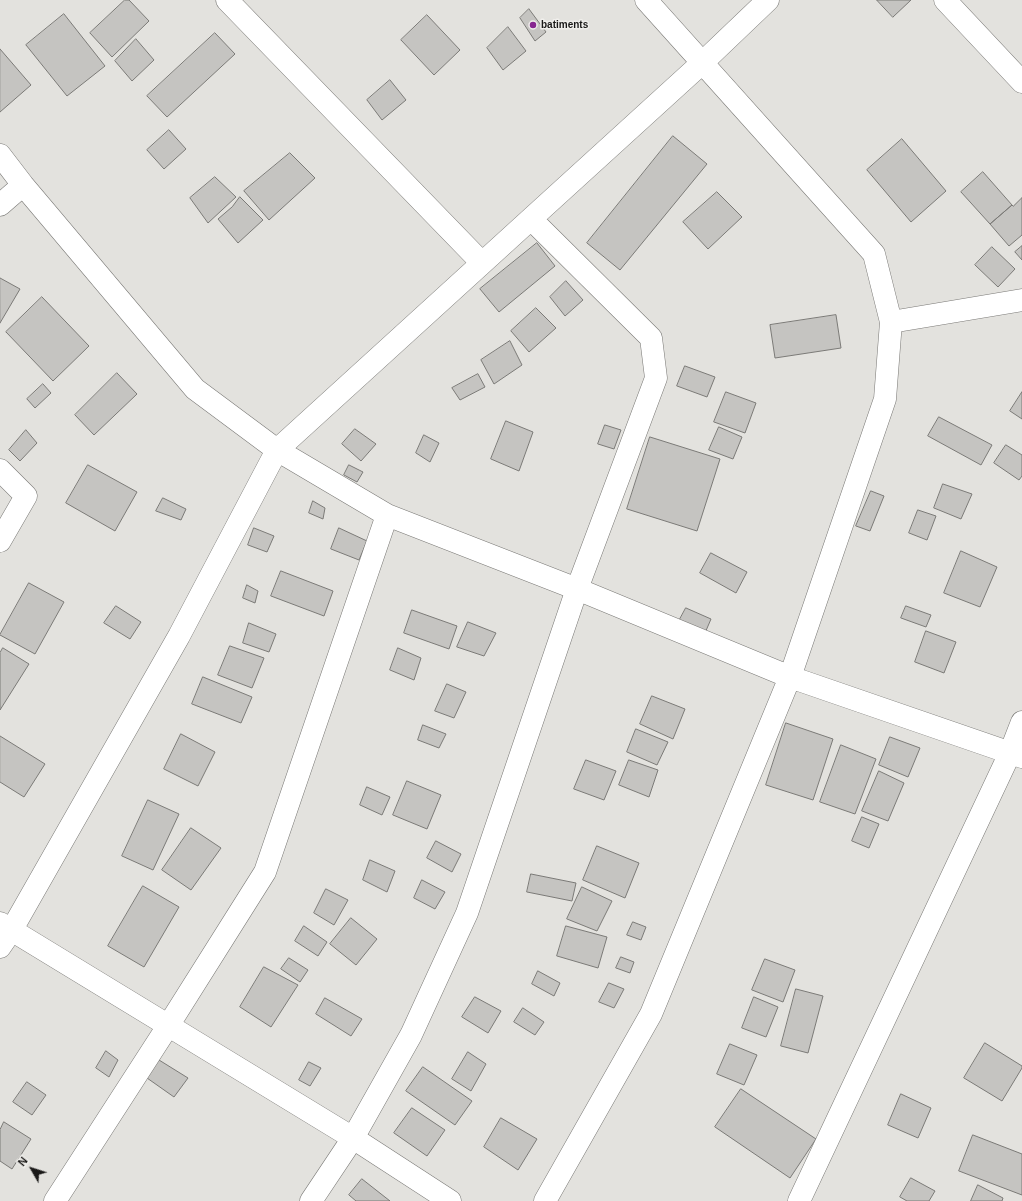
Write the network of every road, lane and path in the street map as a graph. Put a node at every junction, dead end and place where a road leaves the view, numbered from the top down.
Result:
1 (227, 0) edge
2 (646, 0) edge
3 (768, 0) edge
4 (946, 0) edge
5 (702, 63) junction
6 (1022, 82) edge
7 (0, 155) edge
8 (23, 185) junction
9 (0, 205) edge
10 (531, 219) junction
11 (482, 263) junction
12 (1022, 300) edge
13 (892, 322) junction
14 (277, 450) junction
15 (0, 470) edge
16 (387, 515) junction
17 (0, 540) edge
18 (577, 589) junction
19 (790, 677) junction
20 (1022, 722) edge
21 (1016, 755) edge
22 (4, 934) edge
23 (168, 1026) junction
24 (353, 1138) junction
25 (55, 1201) edge
26 (311, 1201) edge
27 (450, 1201) edge
28 (545, 1201) edge
29 (799, 1201) edge

1 - 11 street
2 - 5 street
3 - 5 street
4 - 6 street
5 - 10 street
5 - 13 street
7 - 8 street
8 - 9 street
8 - 14 street
10 - 11 street
10 - 18 street
11 - 14 street
12 - 13 street
13 - 19 street
14 - 16 street
14 - 22 street
15 - 17 street
16 - 18 street
16 - 23 street
18 - 19 street
18 - 24 street
19 - 21 street
19 - 28 street
20 - 21 street
21 - 29 street
22 - 23 street
23 - 24 street
23 - 25 street
24 - 26 street
24 - 27 street

